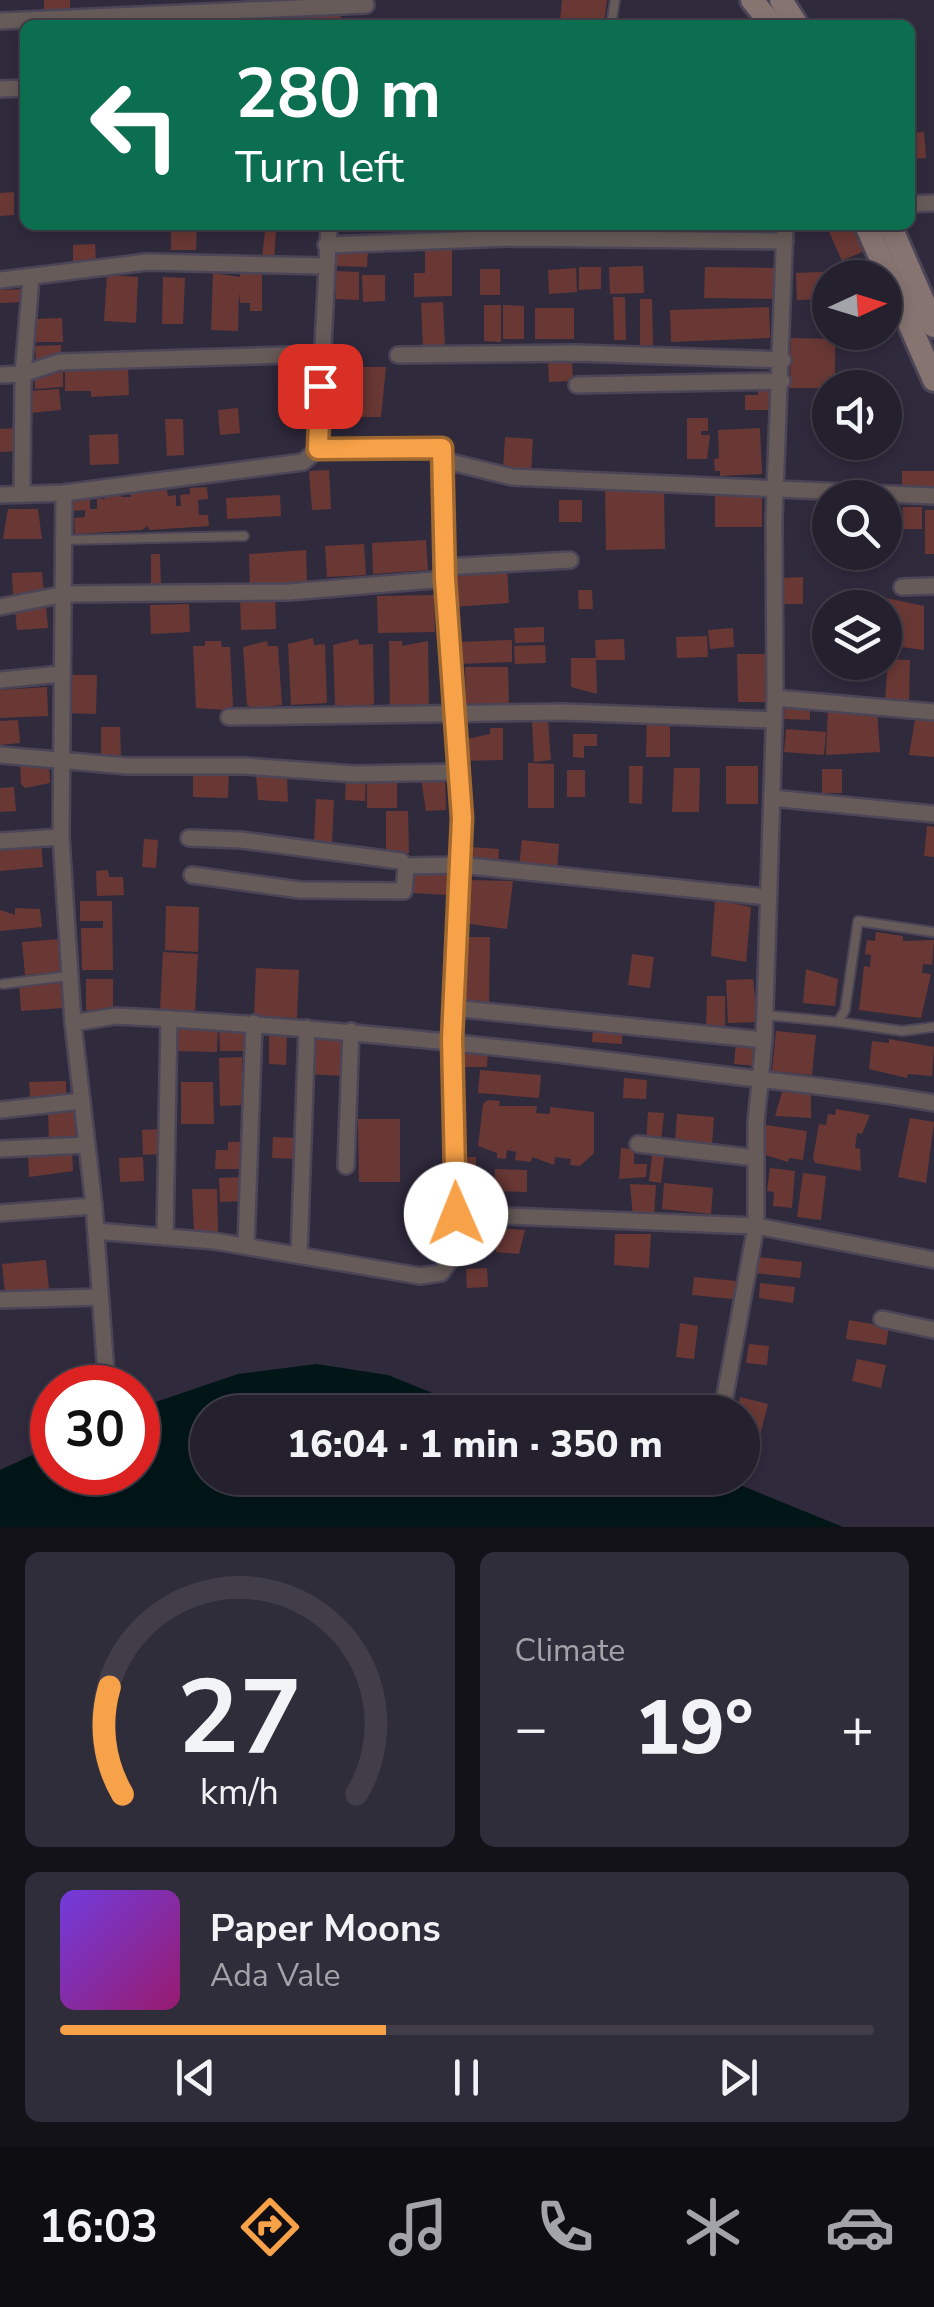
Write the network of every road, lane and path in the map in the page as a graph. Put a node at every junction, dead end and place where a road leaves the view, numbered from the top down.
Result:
1 (752, 0) edge
2 (367, 2) edge
3 (37, 20) edge
4 (768, 20) edge
5 (328, 230) edge
6 (868, 230) edge
7 (893, 230) edge
8 (521, 232) edge
9 (785, 233) edge
10 (326, 245) junction
11 (326, 266) junction
12 (31, 278) junction
13 (0, 280) edge
14 (924, 282) edge
15 (934, 326) edge
16 (322, 354) junction
17 (398, 355) dead end
18 (783, 360) junction
19 (23, 374) junction
20 (0, 376) edge
21 (934, 380) edge
22 (782, 381) junction
23 (577, 385) dead end
24 (318, 449) junction
25 (442, 460) junction
26 (775, 489) junction
27 (22, 494) junction
28 (64, 494) junction
29 (0, 496) edge
30 (934, 496) edge
31 (244, 536) dead end
32 (63, 540) junction
33 (570, 560) dead end
34 (445, 573) junction
35 (934, 586) edge
36 (902, 587) dead end
37 (65, 594) junction
38 (0, 607) edge
39 (61, 674) junction
40 (0, 680) edge
41 (775, 698) junction
42 (934, 712) edge
43 (230, 717) dead end
44 (454, 717) junction
45 (774, 720) junction
46 (0, 755) edge
47 (60, 758) junction
48 (459, 772) junction
49 (772, 798) junction
50 (934, 814) edge
51 (61, 837) junction
52 (189, 838) dead end
53 (0, 842) edge
54 (460, 865) junction
55 (406, 866) junction
56 (192, 876) dead end
57 (766, 897) junction
58 (933, 932) edge
59 (70, 976) junction
60 (3, 984) dead end
61 (453, 1008) junction
62 (765, 1015) junction
63 (169, 1019) junction
64 (838, 1022) junction
65 (254, 1023) junction
66 (72, 1024) junction
67 (934, 1027) edge
68 (307, 1028) junction
69 (351, 1031) junction
70 (452, 1039) junction
71 (764, 1040) junction
72 (760, 1080) junction
73 (82, 1101) junction
74 (934, 1104) edge
75 (0, 1110) edge
76 (638, 1144) dead end
77 (86, 1145) junction
78 (0, 1149) edge
79 (756, 1158) junction
80 (346, 1166) dead end
81 (94, 1206) junction
82 (0, 1214) edge
83 (456, 1214) junction
84 (756, 1226) junction
85 (96, 1230) junction
86 (164, 1237) junction
87 (246, 1246) junction
88 (300, 1256) junction
89 (934, 1260) edge
90 (100, 1297) junction
91 (0, 1300) edge
92 (882, 1319) dead end
93 (934, 1330) edge
94 (105, 1365) edge
95 (725, 1395) edge

1 - 4 main road
2 - 3 street
5 - 10 street
6 - 21 main road
7 - 14 main road
8 - 9 street
8 - 10 street
9 - 18 street
10 - 11 street
11 - 12 street
11 - 16 street
12 - 13 street
12 - 19 street
14 - 15 main road
16 - 19 street
16 - 24 street
17 - 18 street
18 - 22 street
19 - 20 street
19 - 27 street
22 - 23 street
22 - 26 street
24 - 25 street
24 - 28 street
25 - 26 street
25 - 34 street
26 - 30 street
26 - 41 street
27 - 28 street
27 - 29 street
28 - 32 street
31 - 32 lane
32 - 37 street
33 - 34 street
34 - 37 street
34 - 44 street
35 - 36 street
37 - 38 street
37 - 39 street
39 - 40 street
39 - 47 street
41 - 42 street
41 - 45 street
43 - 44 street
44 - 45 street
44 - 48 street
45 - 49 street
46 - 47 street
47 - 48 street
47 - 51 street
48 - 54 street
49 - 50 street
49 - 57 street
51 - 53 street
51 - 59 street
52 - 55 street
54 - 55 street
54 - 57 street
54 - 61 street
55 - 56 street
57 - 62 street
58 - 64 lane
59 - 60 lane
59 - 66 street
61 - 70 street
61 - 71 street
62 - 64 lane
62 - 71 street
63 - 65 street
63 - 66 street
63 - 86 street
64 - 67 lane
65 - 68 street
65 - 87 street
66 - 73 street
68 - 69 street
68 - 88 street
69 - 70 street
69 - 80 street
70 - 72 street
70 - 83 street
71 - 72 street
72 - 74 street
72 - 79 street
73 - 75 street
73 - 77 street
76 - 79 street
77 - 78 street
77 - 81 street
79 - 84 street
81 - 82 street
81 - 85 street
83 - 84 street
83 - 88 street
84 - 89 street
84 - 95 street
85 - 86 street
85 - 90 street
86 - 87 street
87 - 88 street
90 - 91 street
90 - 94 street
92 - 93 street

